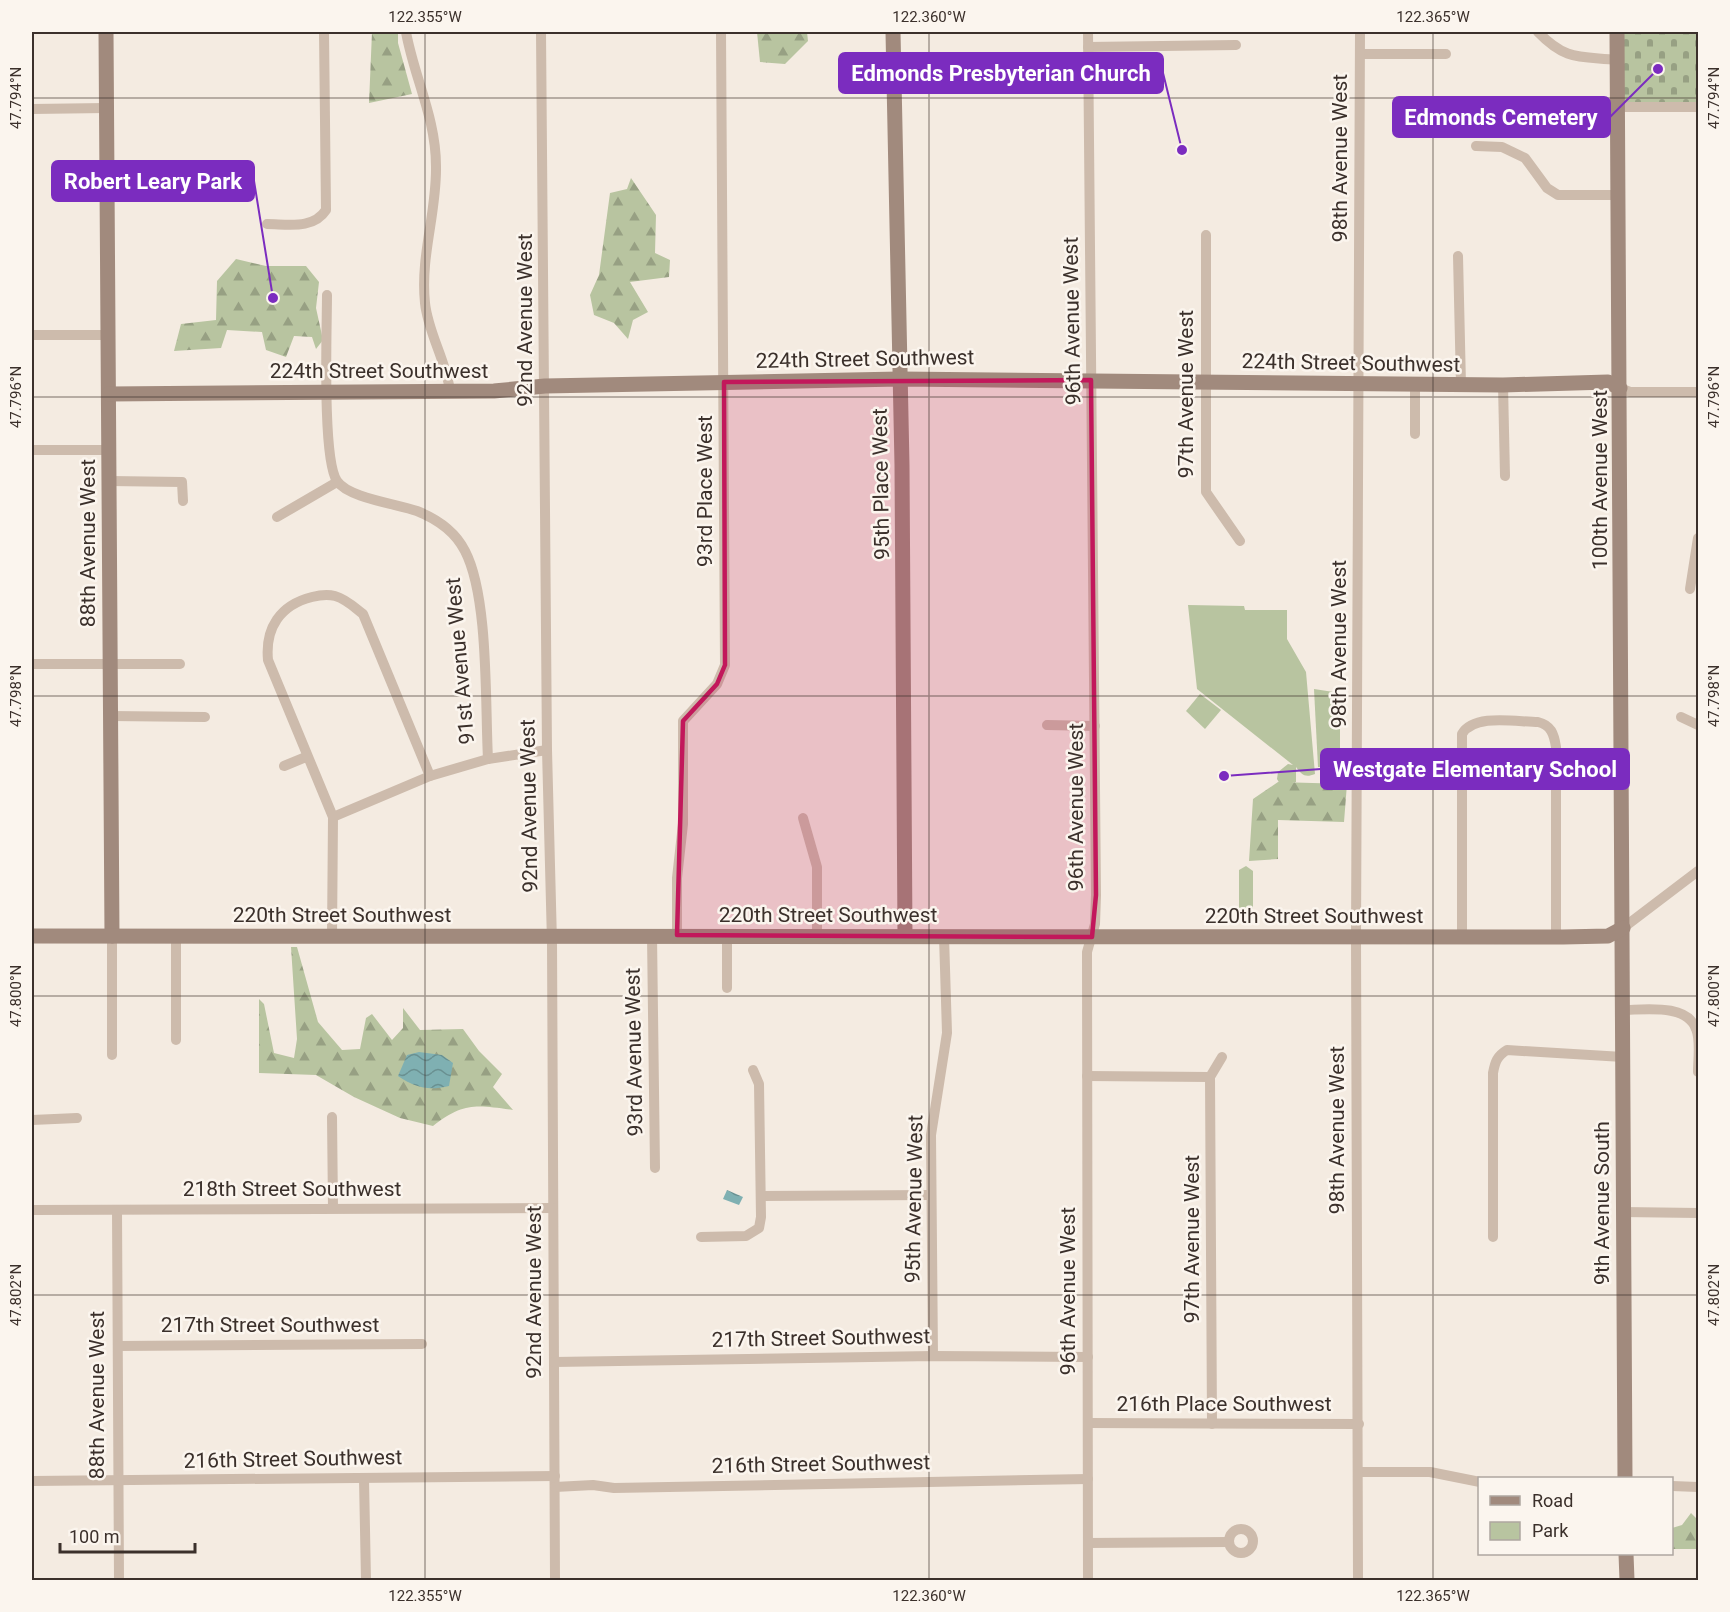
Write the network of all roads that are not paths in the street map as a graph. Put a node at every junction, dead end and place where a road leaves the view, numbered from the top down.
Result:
1 (106, 32) edge
2 (324, 32) edge
3 (406, 32) edge
4 (541, 32) edge
5 (721, 32) edge
6 (893, 32) edge
7 (1088, 32) edge
8 (1360, 32) edge
9 (1538, 32) edge
10 (1617, 32) edge
11 (1236, 45) dead end
12 (1088, 47) junction
13 (1360, 54) junction
14 (1446, 54) dead end
15 (1617, 60) junction
16 (1618, 107) junction
17 (1698, 107) edge
18 (106, 108) junction
19 (32, 109) edge
20 (1476, 146) dead end
21 (1619, 195) junction
22 (267, 224) dead end
23 (1206, 235) dead end
24 (1458, 256) dead end
25 (327, 295) dead end
26 (32, 335) edge
27 (108, 335) junction
28 (900, 379) junction
29 (1091, 380) junction
30 (724, 382) junction
31 (1206, 382) junction
32 (1359, 384) junction
33 (1415, 385) junction
34 (1461, 385) junction
35 (1503, 385) junction
36 (545, 386) junction
37 (1620, 388) junction
38 (450, 391) junction
39 (328, 392) junction
40 (1698, 392) edge
41 (109, 394) junction
42 (1416, 434) dead end
43 (32, 450) edge
44 (109, 450) junction
45 (1505, 476) dead end
46 (110, 482) junction
47 (337, 482) junction
48 (183, 501) dead end
49 (277, 516) dead end
50 (1698, 538) edge
51 (1240, 542) dead end
52 (1690, 589) dead end
53 (32, 663) edge
54 (109, 663) junction
55 (180, 664) dead end
56 (110, 716) junction
57 (205, 717) dead end
58 (1681, 717) dead end
59 (1047, 724) dead end
60 (1698, 725) edge
61 (1095, 726) junction
62 (547, 750) junction
63 (306, 757) junction
64 (488, 759) junction
65 (284, 766) dead end
66 (430, 776) junction
67 (333, 818) junction
68 (804, 819) dead end
69 (1698, 871) edge
70 (1623, 928) junction
71 (551, 935) junction
72 (652, 935) junction
73 (677, 935) junction
74 (727, 935) junction
75 (32, 936) edge
76 (112, 936) junction
77 (176, 936) junction
78 (332, 936) junction
79 (817, 936) junction
80 (905, 936) junction
81 (944, 936) junction
82 (1092, 937) junction
83 (1356, 937) junction
84 (1462, 937) junction
85 (1556, 937) junction
86 (727, 988) dead end
87 (1622, 1010) junction
88 (176, 1040) dead end
89 (112, 1055) dead end
90 (1222, 1057) dead end
91 (1623, 1057) junction
92 (753, 1070) dead end
93 (1698, 1072) edge
94 (1087, 1076) junction
95 (1210, 1077) junction
96 (332, 1117) dead end
97 (77, 1118) dead end
98 (32, 1120) edge
99 (655, 1168) dead end
100 (930, 1195) junction
101 (761, 1196) junction
102 (333, 1208) junction
103 (553, 1208) junction
104 (32, 1210) edge
105 (117, 1210) junction
106 (1623, 1212) junction
107 (1698, 1213) edge
108 (701, 1237) dead end
109 (1493, 1237) dead end
110 (422, 1344) dead end
111 (118, 1346) junction
112 (933, 1356) junction
113 (1088, 1358) junction
114 (554, 1362) junction
115 (1088, 1424) junction
116 (1212, 1424) junction
117 (1359, 1424) junction
118 (1359, 1472) junction
119 (1625, 1477) edge
120 (364, 1479) junction
121 (1088, 1479) junction
122 (118, 1480) junction
123 (32, 1481) edge
124 (555, 1481) junction
125 (1478, 1482) edge
126 (1673, 1486) edge
127 (1698, 1487) edge
128 (1229, 1542) dead end
129 (1088, 1543) junction
130 (1626, 1555) edge
131 (119, 1581) edge
132 (366, 1581) edge
133 (555, 1581) edge
134 (1088, 1581) edge
135 (1358, 1581) edge
136 (1627, 1581) edge

1 - 18 street, 88th Avenue West
2 - 22 street
3 - 38 street
4 - 36 street, 92nd Avenue West
5 - 30 street, 93rd Place West
6 - 28 street, 95th Place West
7 - 12 street, 96th Avenue West
8 - 13 street, 98th Avenue West
9 - 15 street
10 - 15 street, 100th Avenue West
11 - 12 street
12 - 29 street, 96th Avenue West
13 - 14 street
13 - 32 street, 98th Avenue West
15 - 16 street, 100th Avenue West
16 - 17 street
16 - 21 street, 100th Avenue West
18 - 19 street
18 - 27 street, 88th Avenue West
20 - 21 street
21 - 37 street, 100th Avenue West
23 - 31 street, 97th Avenue West
24 - 34 street
25 - 39 street
26 - 27 street
27 - 41 street, 88th Avenue West
28 - 29 street, 224th Street Southwest
28 - 30 street, 224th Street Southwest
28 - 80 street, 95th Place West
29 - 31 street, 224th Street Southwest
29 - 61 street, 96th Avenue West
30 - 36 street, 224th Street Southwest
30 - 73 street, 93rd Place West
31 - 32 street, 224th Street Southwest
31 - 51 street, 97th Avenue West
32 - 33 street, 224th Street Southwest
32 - 83 street, 98th Avenue West
33 - 34 street, 224th Street Southwest
33 - 42 street
34 - 35 street, 224th Street Southwest
35 - 37 street, 224th Street Southwest
35 - 45 street
36 - 38 street, 224th Street Southwest
36 - 62 street, 92nd Avenue West
37 - 40 street
37 - 70 street, 100th Avenue West
38 - 39 street, 224th Street Southwest
39 - 41 street, 224th Street Southwest
39 - 47 street
41 - 44 street, 88th Avenue West
43 - 44 street
44 - 46 street, 88th Avenue West
46 - 48 street
46 - 54 street, 88th Avenue West
47 - 49 street
47 - 64 street, 91st Avenue West
50 - 52 street
53 - 54 street
54 - 55 street
54 - 56 street, 88th Avenue West
56 - 57 street
56 - 76 street, 88th Avenue West
58 - 60 street
59 - 61 street
61 - 82 street, 96th Avenue West
62 - 64 street
62 - 71 street, 92nd Avenue West
63 - 65 street
63 - 66 street
63 - 67 street
64 - 66 street
66 - 67 street
67 - 78 street
68 - 79 street
69 - 70 street
70 - 85 street, 220th Street Southwest
70 - 87 street, 9th Avenue South
71 - 72 street, 220th Street Southwest
71 - 78 street, 220th Street Southwest
71 - 103 street, 92nd Avenue West
72 - 73 street, 220th Street Southwest
72 - 99 street, 93rd Avenue West
73 - 74 street, 220th Street Southwest
74 - 79 street, 220th Street Southwest
74 - 86 street
75 - 76 street, 220th Street Southwest
76 - 77 street, 220th Street Southwest
76 - 89 street, 88th Avenue West
77 - 78 street, 220th Street Southwest
77 - 88 street
79 - 80 street, 220th Street Southwest
80 - 81 street, 220th Street Southwest
81 - 82 street, 220th Street Southwest
81 - 100 street, 95th Avenue West
82 - 83 street, 220th Street Southwest
82 - 94 street, 96th Avenue West
83 - 84 street, 220th Street Southwest
83 - 117 street, 98th Avenue West
84 - 85 street, 220th Street Southwest
84 - 85 street
87 - 91 street, 9th Avenue South
87 - 93 street
90 - 95 street
91 - 106 street, 9th Avenue South
91 - 109 street
92 - 101 street
94 - 95 street
94 - 113 street, 96th Avenue West
95 - 116 street, 97th Avenue West
96 - 102 street
97 - 98 street
100 - 101 street
100 - 112 street, 95th Avenue West
101 - 108 street
102 - 103 street, 218th Street Southwest
102 - 105 street, 218th Street Southwest
103 - 114 street, 92nd Avenue West
104 - 105 street, 218th Street Southwest
105 - 111 street, 88th Avenue West
106 - 107 street
106 - 119 street, 9th Avenue South
110 - 111 street, 217th Street Southwest
111 - 122 street, 88th Avenue West
112 - 113 street, 217th Street Southwest
112 - 114 street, 217th Street Southwest
113 - 115 street, 96th Avenue West
114 - 124 street, 92nd Avenue West
115 - 116 street, 216th Place Southwest
115 - 121 street, 96th Avenue West
116 - 117 street, 216th Place Southwest
117 - 118 street, 98th Avenue West
118 - 125 street
118 - 135 street, 98th Avenue West
120 - 122 street, 216th Street Southwest
120 - 124 street, 216th Street Southwest
120 - 132 street
121 - 124 street, 216th Street Southwest
121 - 129 street, 96th Avenue West
122 - 123 street, 216th Street Southwest
122 - 131 street, 88th Avenue West
124 - 133 street, 92nd Avenue West
126 - 127 street
128 - 129 street
129 - 134 street, 96th Avenue West
130 - 136 street

